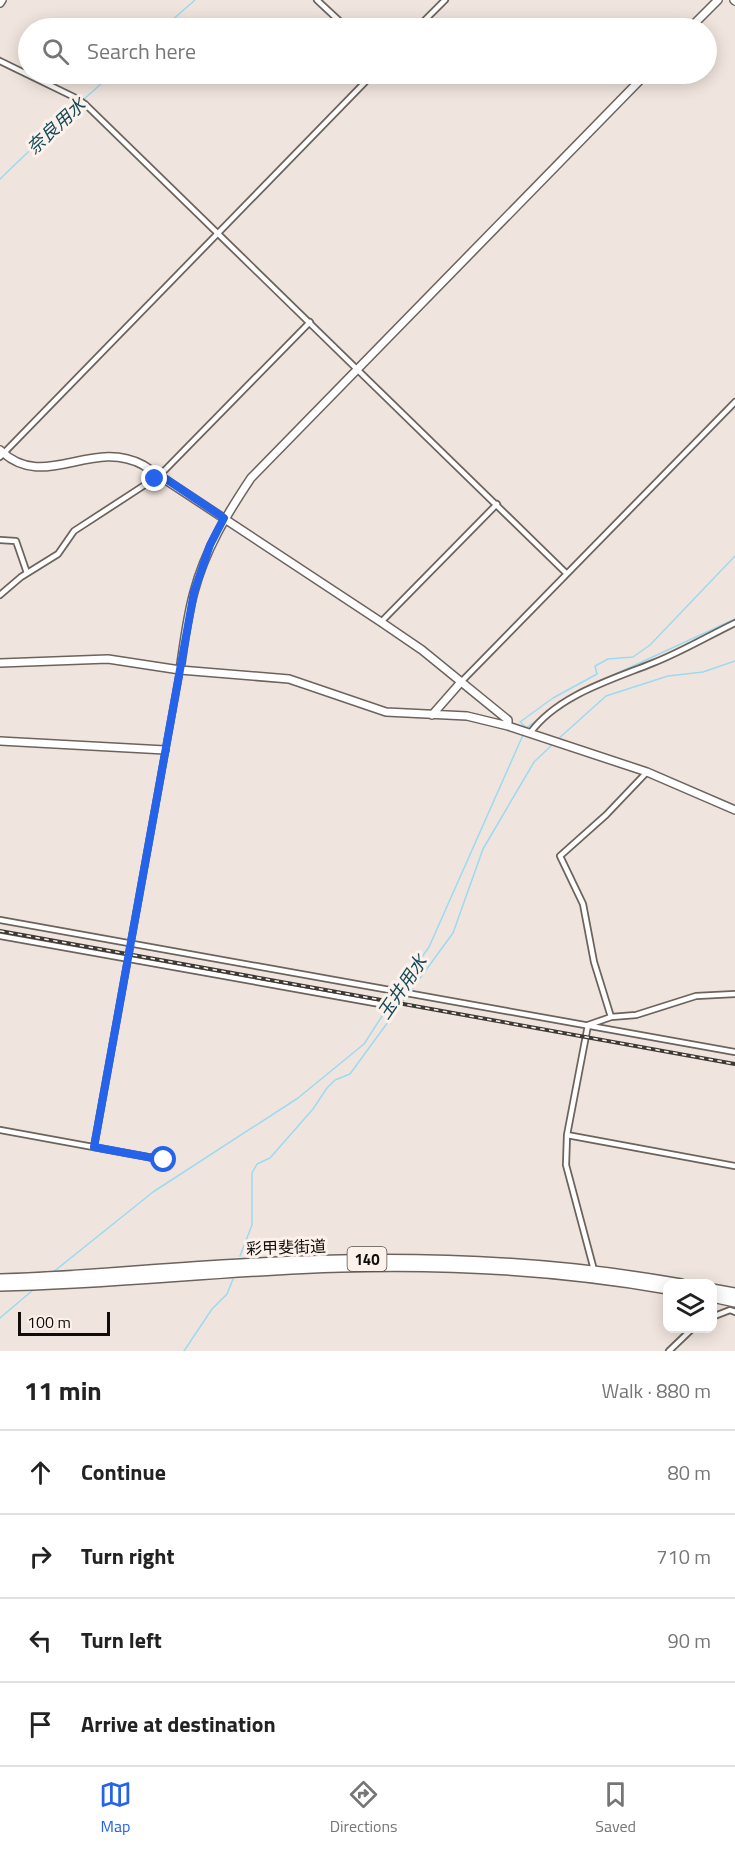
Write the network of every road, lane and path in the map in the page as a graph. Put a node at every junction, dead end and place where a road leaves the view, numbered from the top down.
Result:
1 (317, 0) edge
2 (445, 0) edge
3 (718, 0) edge
4 (336, 18) edge
5 (427, 18) edge
6 (700, 18) edge
7 (0, 61) edge
8 (18, 70) edge
9 (47, 84) edge
10 (363, 84) edge
11 (636, 84) edge
12 (218, 233) junction
13 (310, 322) junction
14 (358, 370) junction
15 (734, 404) edge
16 (1, 453) edge
17 (160, 475) junction
18 (496, 504) junction
19 (224, 518) junction
20 (0, 540) edge
21 (27, 573) junction
22 (566, 573) junction
23 (0, 595) edge
24 (381, 622) junction
25 (735, 622) edge
26 (0, 663) edge
27 (180, 669) junction
28 (461, 682) junction
29 (432, 715) junction
30 (508, 726) junction
31 (530, 733) junction
32 (0, 741) edge
33 (165, 750) junction
34 (647, 772) junction
35 (735, 810) edge
36 (0, 920) edge
37 (0, 936) edge
38 (131, 943) junction
39 (127, 960) junction
40 (735, 994) edge
41 (380, 1004) dead end
42 (611, 1017) junction
43 (588, 1024) junction
44 (735, 1052) edge
45 (0, 1130) edge
46 (567, 1135) junction
47 (94, 1147) junction
48 (164, 1160) dead end
49 (735, 1166) edge
50 (341, 1263) junction
51 (594, 1275) junction
52 (0, 1279) edge
53 (42, 1281) junction
54 (663, 1282) edge
55 (0, 1286) edge
56 (663, 1288) edge
57 (717, 1290) edge
58 (735, 1293) edge
59 (717, 1299) edge
60 (735, 1302) edge
61 (735, 1312) edge
62 (717, 1315) edge
63 (689, 1333) edge
64 (669, 1351) edge

1 - 4 street
2 - 5 street
3 - 6 street
7 - 8 street
9 - 12 street
10 - 12 street
11 - 14 street
12 - 13 street
12 - 16 street
13 - 14 street
13 - 17 street
14 - 18 street
14 - 19 street
15 - 22 street
16 - 17 street
17 - 19 street
17 - 21 street
18 - 22 street
18 - 24 street
19 - 24 street
19 - 27 street
20 - 21 street
21 - 23 street
22 - 28 street
24 - 28 street
25 - 31 street
26 - 27 street
27 - 29 street
27 - 33 street
28 - 29 street
28 - 30 street
29 - 30 street
30 - 31 street
31 - 34 street
32 - 33 street
33 - 38 street
34 - 35 street
34 - 42 street
36 - 38 street
37 - 39 street
38 - 39 street
38 - 43 street
39 - 41 street
39 - 47 street
40 - 42 street
42 - 43 street
43 - 44 street
43 - 46 street
45 - 47 street
46 - 49 street
46 - 51 street
47 - 48 street
50 - 51 highway, 彩甲斐街道 / 140
50 - 53 highway, 彩甲斐街道 / 140
50 - 53 highway, 彩甲斐街道 / 140
51 - 54 highway, 彩甲斐街道 / 140
51 - 56 highway, 彩甲斐街道 / 140
52 - 53 highway, 彩甲斐街道 / 140
53 - 55 highway, 彩甲斐街道 / 140
57 - 58 highway
59 - 60 highway
61 - 62 street
63 - 64 street

